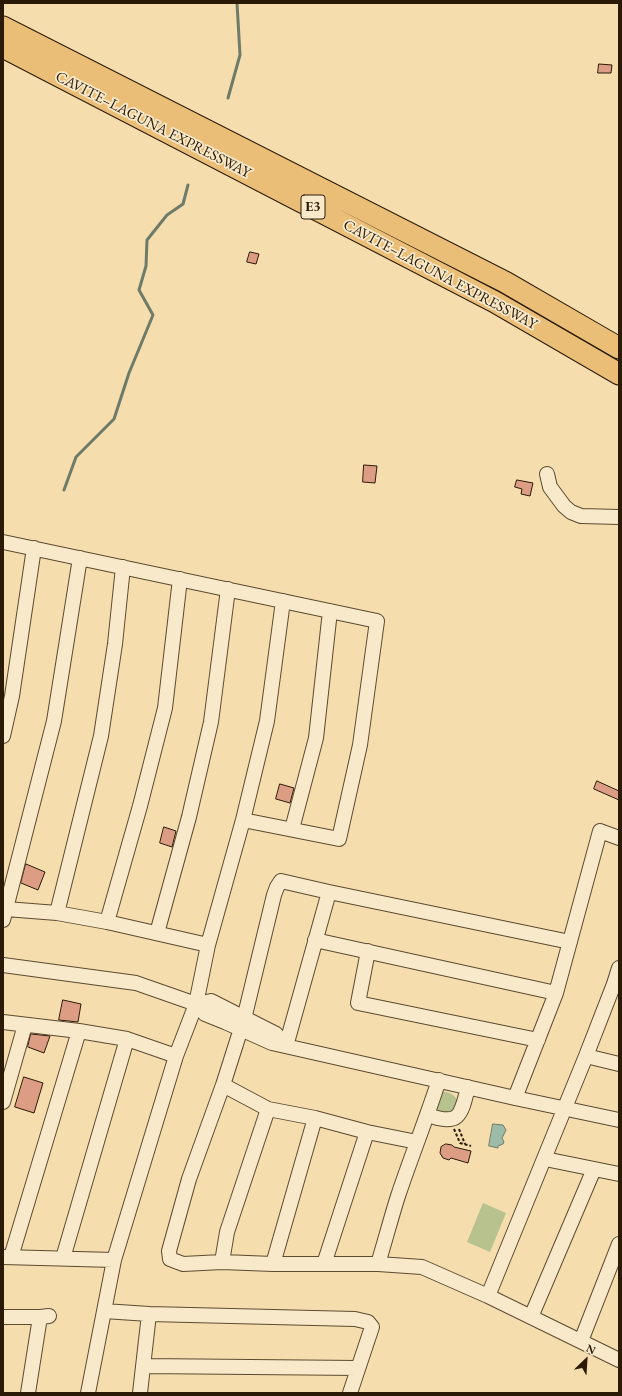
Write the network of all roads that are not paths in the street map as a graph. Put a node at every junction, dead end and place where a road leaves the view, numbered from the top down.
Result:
1 (3, 27) edge
2 (3, 47) edge
3 (619, 348) edge
4 (619, 374) edge
5 (547, 474) dead end
6 (619, 517) edge
7 (3, 542) edge
8 (34, 548) junction
9 (80, 558) junction
10 (123, 567) junction
11 (180, 579) junction
12 (228, 589) junction
13 (283, 601) junction
14 (330, 611) junction
15 (3, 736) edge
16 (244, 820) junction
17 (292, 829) junction
18 (619, 838) edge
19 (329, 892) junction
20 (57, 913) junction
21 (5, 915) edge
22 (107, 922) junction
23 (157, 933) junction
24 (315, 940) junction
25 (570, 942) junction
26 (208, 944) junction
27 (368, 951) junction
28 (3, 965) edge
29 (619, 968) edge
30 (556, 993) junction
31 (196, 1004) junction
32 (3, 1022) edge
33 (242, 1023) junction
34 (25, 1025) junction
35 (79, 1031) junction
36 (128, 1039) junction
37 (538, 1040) junction
38 (286, 1046) junction
39 (176, 1056) junction
40 (586, 1056) junction
41 (619, 1064) edge
42 (438, 1080) junction
43 (223, 1085) junction
44 (468, 1087) junction
45 (515, 1098) junction
46 (3, 1102) edge
47 (268, 1109) junction
48 (565, 1109) junction
49 (428, 1115) junction
50 (315, 1118) junction
51 (619, 1120) edge
52 (367, 1132) junction
53 (417, 1142) junction
54 (545, 1159) junction
55 (594, 1169) junction
56 (619, 1174) edge
57 (619, 1244) edge
58 (7, 1257) edge
59 (63, 1258) junction
60 (114, 1260) junction
61 (222, 1262) junction
62 (273, 1264) junction
63 (324, 1264) junction
64 (378, 1264) junction
65 (488, 1296) junction
66 (104, 1311) junction
67 (149, 1314) junction
68 (3, 1317) edge
69 (531, 1317) junction
70 (581, 1341) junction
71 (619, 1360) edge
72 (143, 1366) junction
73 (358, 1368) junction
74 (28, 1393) edge
75 (88, 1393) edge
76 (140, 1393) edge
77 (350, 1393) edge

1 - 3 highway, CAVITE–LAGUNA EXPRESSWAY / E3
2 - 4 highway, CAVITE–LAGUNA EXPRESSWAY / E3
5 - 6 street
7 - 8 street
8 - 9 street
8 - 15 street
9 - 10 street
9 - 21 street
10 - 11 street
10 - 20 street
11 - 12 street
11 - 22 street
12 - 13 street
12 - 23 street
13 - 14 street
13 - 16 street
14 - 17 street
14 - 17 street
16 - 17 street
16 - 26 street
18 - 25 street
19 - 24 street
19 - 25 street
19 - 33 street
20 - 21 street
20 - 22 street
22 - 23 street
23 - 26 street
24 - 27 street
24 - 38 street
25 - 30 street
26 - 31 street
27 - 30 street
27 - 37 street
28 - 31 street
29 - 40 street
30 - 37 street
31 - 33 street
31 - 39 street
32 - 34 street
33 - 38 street
33 - 43 street
34 - 35 street
34 - 46 street
35 - 36 street
35 - 58 street
36 - 39 street
36 - 59 street
37 - 45 street
38 - 42 street
39 - 60 street
40 - 41 street
40 - 48 street
42 - 44 street
42 - 49 street
43 - 47 street
43 - 61 street
44 - 45 street
44 - 49 street
45 - 48 street
47 - 50 street
47 - 61 street
48 - 51 street
48 - 54 street
49 - 53 street
50 - 52 street
50 - 62 street
52 - 53 street
52 - 63 street
53 - 64 street
54 - 55 street
54 - 65 street
55 - 56 street
55 - 69 street
57 - 70 street
58 - 59 street
59 - 60 street
60 - 66 street
61 - 62 street
62 - 63 street
63 - 64 street
64 - 65 street
65 - 69 street
66 - 67 street
66 - 75 street
67 - 72 street
67 - 73 street
68 - 74 street
69 - 70 street
70 - 71 street
72 - 73 street
72 - 76 street
73 - 77 street

